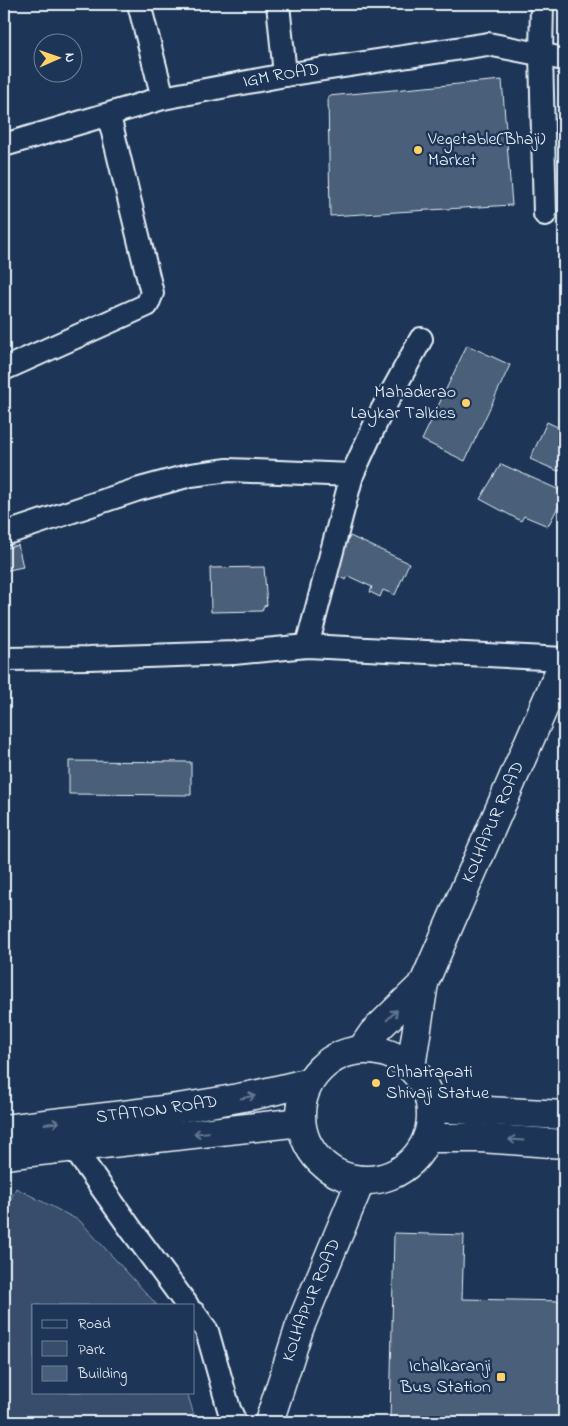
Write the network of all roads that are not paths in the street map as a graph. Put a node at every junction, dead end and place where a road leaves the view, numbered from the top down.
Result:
1 (139, 4) edge
2 (278, 4) edge
3 (542, 4) edge
4 (541, 54) junction
5 (564, 59) edge
6 (285, 74) junction
7 (163, 98) junction
8 (108, 116) junction
9 (4, 146) edge
10 (545, 214) dead end
11 (421, 339) dead end
12 (4, 369) edge
13 (352, 475) junction
14 (4, 534) edge
15 (307, 646) junction
16 (4, 659) edge
17 (564, 660) edge
18 (424, 983) junction
19 (362, 1049) junction
20 (412, 1067) junction
21 (309, 1082) junction
22 (432, 1108) junction
23 (564, 1115) edge
24 (302, 1122) junction
25 (4, 1129) edge
26 (427, 1138) junction
27 (564, 1144) edge
28 (73, 1147) junction
29 (4, 1155) edge
30 (361, 1180) junction
31 (186, 1304) edge
32 (195, 1314) edge
33 (235, 1422) edge
34 (269, 1422) edge

1 - 7 street
2 - 6 street
3 - 4 street
4 - 5 street, IGM ROAD
4 - 6 street, IGM ROAD
4 - 10 street
6 - 7 street, IGM ROAD
7 - 8 street, IGM ROAD
8 - 9 street, IGM ROAD
8 - 12 street
11 - 13 street
13 - 14 street
13 - 15 street
15 - 16 street
15 - 17 street
17 - 18 main road, KOLHAPUR ROAD
19 -> 18 main road, KOLHAPUR ROAD
18 - 20 main road, KOLHAPUR ROAD
19 - 20 main road
19 - 21 main road
20 - 22 main road
21 - 24 main road
25 -> 21 main road, STATION ROAD
22 - 23 main road
22 - 26 main road
24 -> 28 main road, STATION ROAD
24 - 30 main road
27 -> 26 main road
26 - 30 main road
28 - 29 main road, STATION ROAD
28 - 31 street
30 - 34 main road, KOLHAPUR ROAD
32 - 33 street

